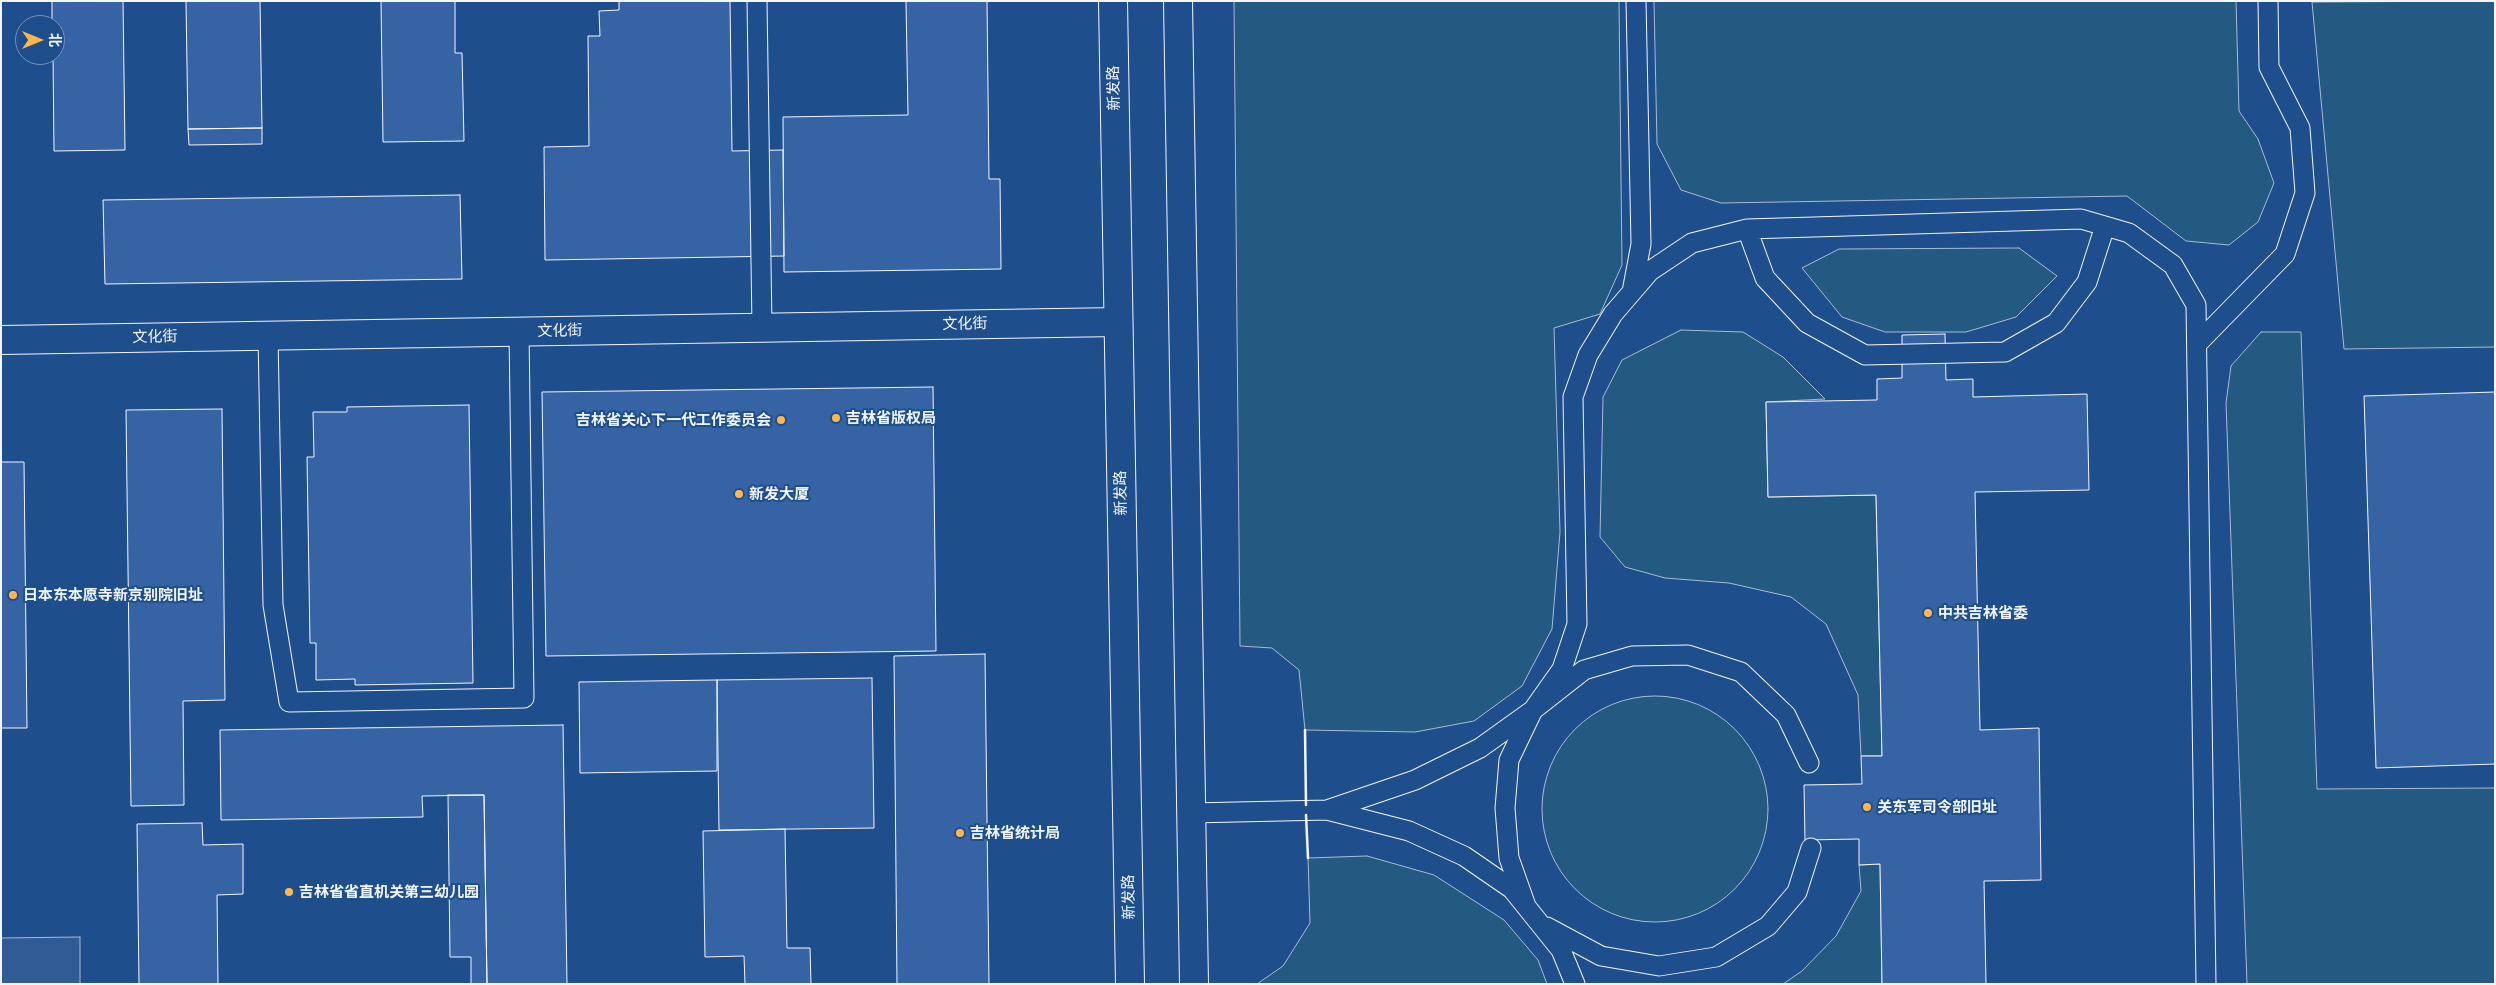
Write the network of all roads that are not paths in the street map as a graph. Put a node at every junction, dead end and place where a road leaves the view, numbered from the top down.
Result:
1 (757, 1) edge
2 (1112, 1) edge
3 (1178, 1) edge
4 (1636, 1) edge
5 (2268, 1) edge
6 (2105, 226) junction
7 (1747, 229) junction
8 (1632, 292) junction
9 (1118, 322) junction
10 (762, 327) junction
11 (519, 331) junction
12 (268, 336) junction
13 (1, 340) edge
14 (2197, 344) junction
15 (1533, 710) junction
16 (1809, 764) dead end
17 (1326, 810) junction
18 (1191, 813) junction
19 (1811, 848) dead end
20 (1526, 906) junction
21 (1539, 923) junction
22 (1130, 984) edge
23 (1194, 984) edge
24 (1575, 984) edge
25 (2206, 984) edge

1 - 10 lane
2 - 9 main road, 新发路
3 - 18 main road
4 - 8 lane
5 - 14 lane
6 - 7 lane
6 - 7 lane
6 - 14 lane
7 - 8 lane
8 - 15 lane
9 - 10 main road, 文化街
9 - 22 main road, 新发路
10 - 11 main road, 文化街
11 - 12 main road, 文化街
11 - 12 lane
12 - 13 main road, 文化街
14 - 25 lane
15 - 16 lane
15 - 17 lane
15 - 20 lane
17 - 18 lane
17 - 20 lane
18 - 23 main road
19 - 21 lane
20 - 21 lane
21 - 24 lane

